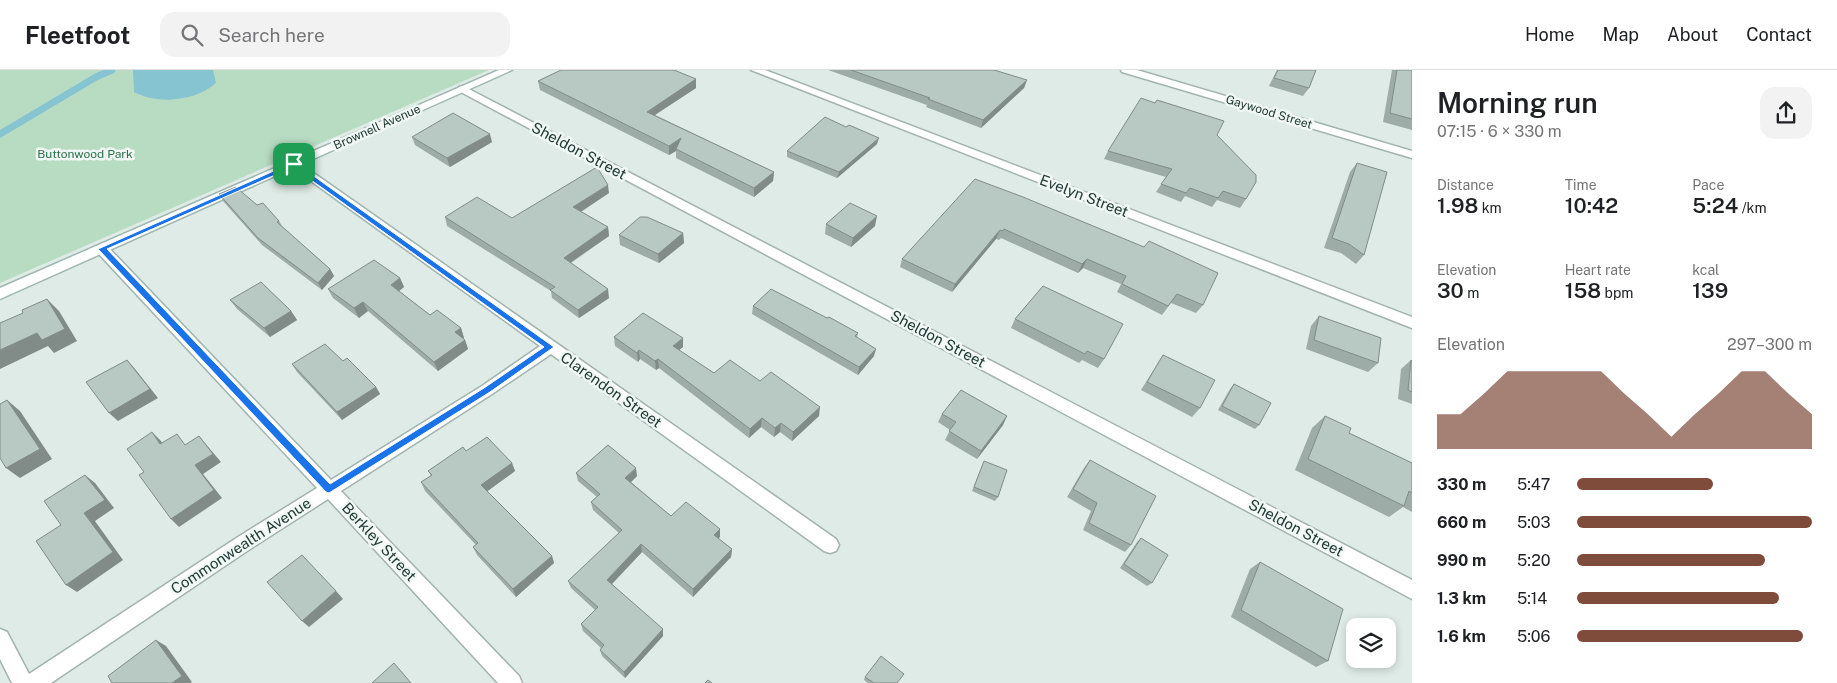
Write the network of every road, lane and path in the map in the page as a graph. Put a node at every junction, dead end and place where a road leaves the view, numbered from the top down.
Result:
1 (507, 70) edge
2 (756, 70) edge
3 (1126, 70) edge
4 (463, 89) junction
5 (1412, 155) edge
6 (294, 164) junction
7 (102, 249) junction
8 (0, 294) edge
9 (1412, 323) edge
10 (550, 347) junction
11 (329, 489) junction
12 (830, 545) dead end
13 (1412, 590) edge
14 (0, 639) edge
15 (22, 683) edge
16 (34, 683) edge
17 (512, 683) edge

1 - 4 street, Brownell Avenue
2 - 9 street, Evelyn Street
3 - 5 street, Gaywood Street
4 - 6 street, Brownell Avenue
4 - 13 street, Sheldon Street
6 - 7 street, Brownell Avenue
6 - 10 street, Clarendon Street
7 - 8 street, Brownell Avenue
7 - 11 street, Berkley Street
10 - 11 street, Commonwealth Avenue
10 - 12 street, Clarendon Street
11 - 16 street, Commonwealth Avenue
11 - 17 street, Berkley Street
14 - 15 street

